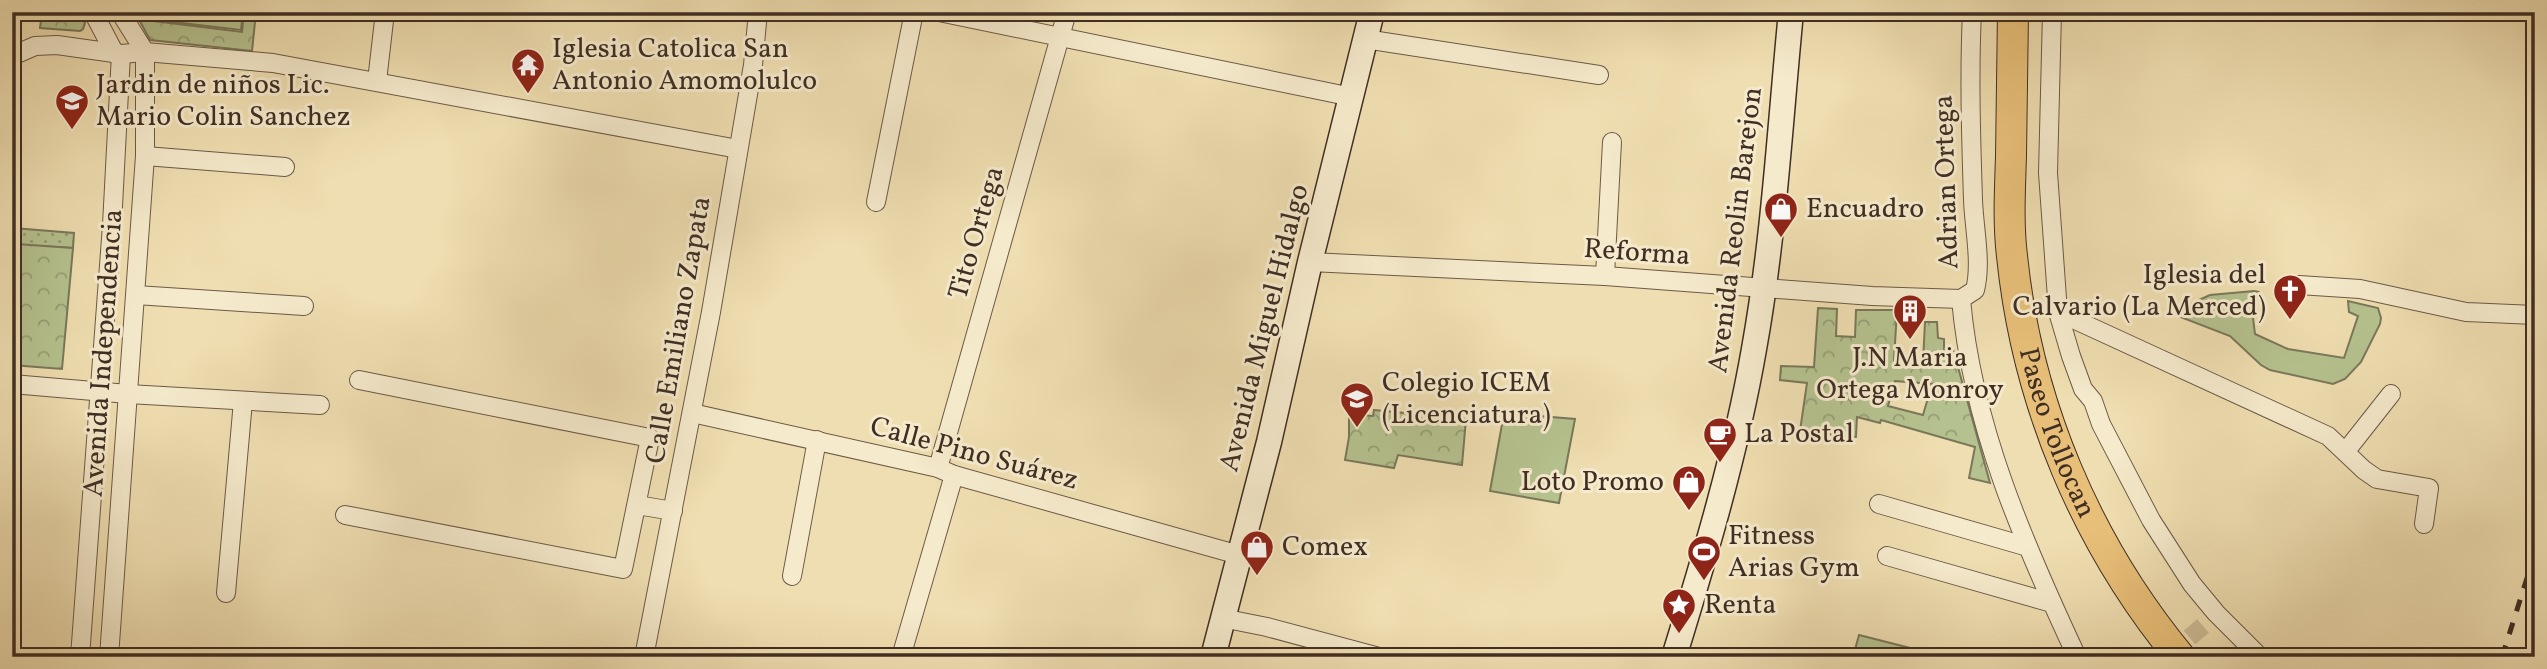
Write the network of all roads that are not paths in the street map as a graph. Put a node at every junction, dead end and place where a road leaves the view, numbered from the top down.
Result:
1 (20, 12) edge
2 (93, 12) edge
3 (120, 12) edge
4 (385, 12) edge
5 (758, 12) edge
6 (914, 12) edge
7 (939, 12) edge
8 (1067, 12) edge
9 (1372, 12) edge
10 (1791, 12) edge
11 (1972, 12) edge
12 (2013, 12) edge
13 (2052, 12) edge
14 (12, 16) edge
15 (1060, 35) junction
16 (1365, 39) junction
17 (145, 52) junction
18 (118, 54) junction
19 (12, 56) edge
20 (1599, 75) dead end
21 (377, 81) junction
22 (1352, 97) junction
23 (1612, 142) dead end
24 (738, 149) junction
25 (145, 156) junction
26 (285, 167) dead end
27 (876, 202) dead end
28 (112, 225) junction
29 (139, 227) junction
30 (1310, 262) junction
31 (1605, 276) junction
32 (2299, 285) dead end
33 (1764, 288) junction
34 (136, 295) junction
35 (1961, 299) junction
36 (304, 306) dead end
37 (2058, 312) junction
38 (2535, 315) edge
39 (359, 380) dead end
40 (12, 384) edge
41 (99, 392) junction
42 (128, 394) junction
43 (2391, 394) dead end
44 (243, 401) junction
45 (320, 405) dead end
46 (692, 413) junction
47 (817, 440) junction
48 (2346, 451) junction
49 (946, 471) junction
50 (1879, 504) dead end
51 (637, 505) junction
52 (673, 511) junction
53 (345, 514) dead end
54 (2424, 524) dead end
55 (2028, 547) junction
56 (1239, 555) junction
57 (1886, 555) dead end
58 (792, 576) dead end
59 (226, 593) dead end
60 (2052, 603) junction
61 (1222, 618) junction
62 (80, 657) edge
63 (109, 657) edge
64 (644, 657) edge
65 (901, 657) edge
66 (1213, 657) edge
67 (1379, 657) edge
68 (1674, 657) edge
69 (2077, 657) edge
70 (2180, 657) edge
71 (2260, 657) edge

1 - 14 street
2 - 18 street
3 - 17 street
4 - 21 street
5 - 24 street, Calle Emiliano Zapata
6 - 27 street
7 - 15 street
8 - 15 street, Tito Ortega
9 - 16 main road, Avenida Miguel Hidalgo
10 - 33 main road, Avenida Reolin Barejon
11 - 35 street, Adrian Ortega
12 - 70 highway, Paseo Tollocan
13 - 37 street
15 - 22 street
15 - 49 street, Tito Ortega
16 - 20 street
16 - 22 main road, Avenida Miguel Hidalgo
17 - 18 street
17 - 21 street
17 - 25 street, Avenida Independencia
18 - 19 street
18 - 28 street, Avenida Independencia
21 - 24 street
22 - 30 main road, Avenida Miguel Hidalgo
23 - 31 street
24 - 46 street, Calle Emiliano Zapata
25 - 26 street
25 - 29 street, Avenida Independencia
28 - 29 street
28 - 41 street, Avenida Independencia
29 - 34 street, Avenida Independencia
30 - 31 street, Reforma
30 - 56 main road, Avenida Miguel Hidalgo
31 - 33 street, Reforma
32 - 38 street
33 - 35 street, Reforma
33 - 68 main road, Avenida Reolin Barejon
34 - 36 street
34 - 42 street, Avenida Independencia
35 - 55 street, Adrian Ortega
37 - 48 street
37 - 71 street
39 - 51 street
40 - 41 street
41 - 42 street
41 - 62 street, Avenida Independencia
42 - 44 street
42 - 63 street, Avenida Independencia
43 - 48 street
44 - 45 street
44 - 59 street
46 - 47 street, Calle Pino Suárez
46 - 52 street, Calle Emiliano Zapata
47 - 49 street, Calle Pino Suárez
47 - 58 street
48 - 54 street
49 - 56 street, Calle Pino Suárez
49 - 65 street, Tito Ortega
50 - 55 street
51 - 52 street
51 - 53 street
52 - 64 street, Calle Emiliano Zapata
55 - 60 street, Adrian Ortega
56 - 61 main road, Avenida Miguel Hidalgo
57 - 60 street
60 - 69 street, Adrian Ortega
61 - 66 main road, Avenida Miguel Hidalgo
61 - 67 street

